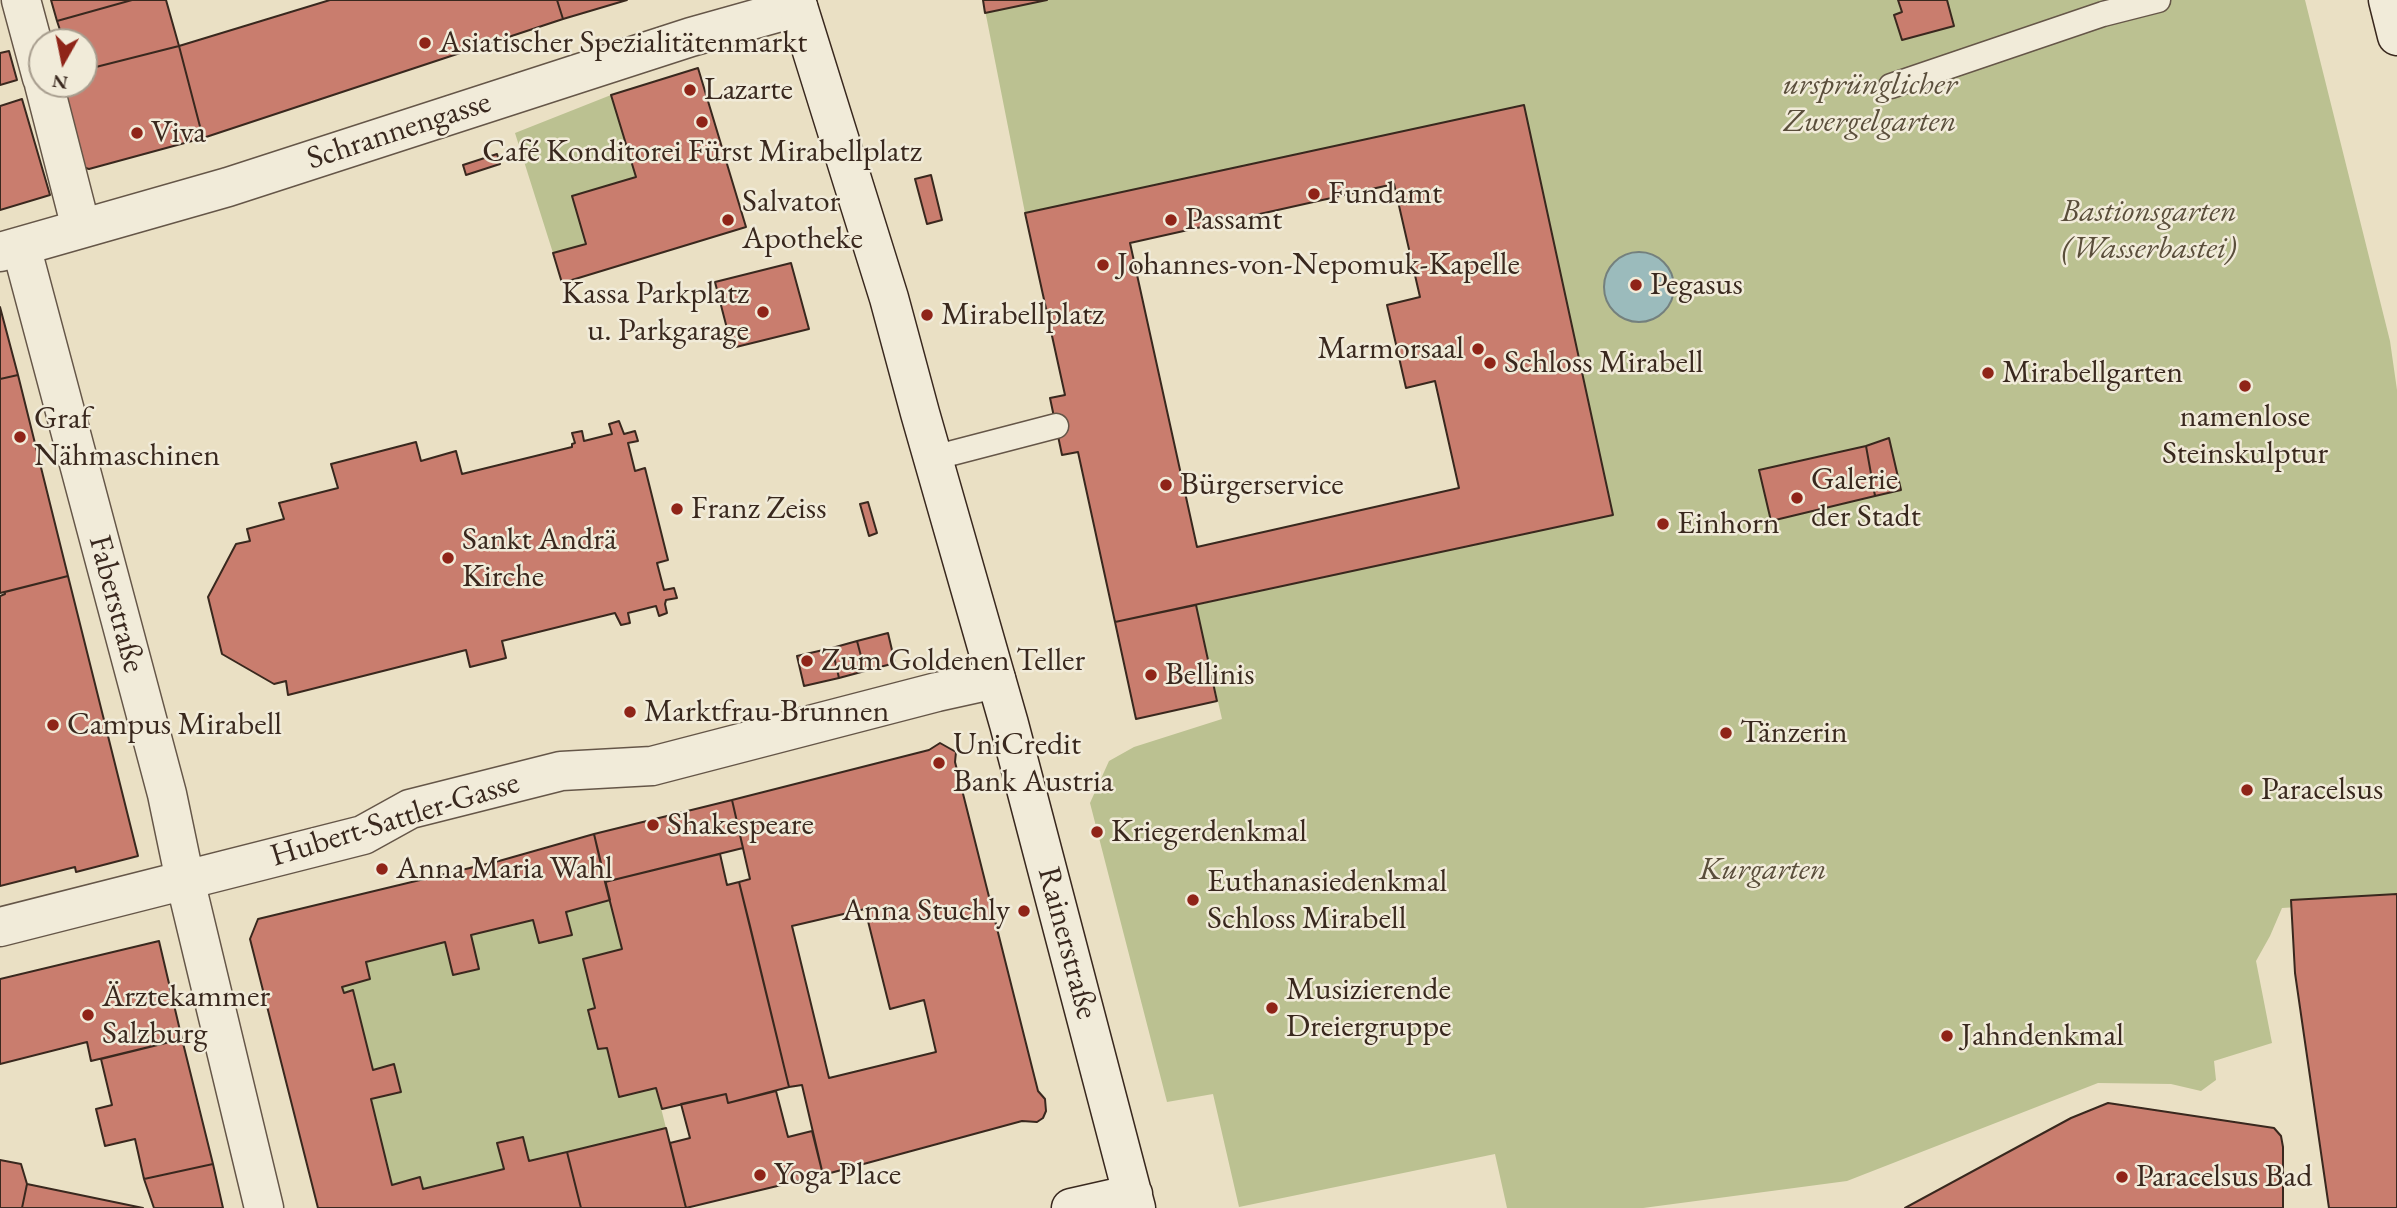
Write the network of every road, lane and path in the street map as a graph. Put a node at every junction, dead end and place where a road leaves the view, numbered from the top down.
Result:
1 (21, 0) edge
2 (2158, 0) edge
3 (2388, 0) edge
4 (797, 3) edge
5 (2097, 7) edge
6 (29, 28) edge
7 (2397, 36) edge
8 (1891, 86) dead end
9 (48, 98) edge
10 (81, 228) junction
11 (11, 249) edge
12 (1056, 426) dead end
13 (933, 458) junction
14 (996, 679) junction
15 (185, 880) junction
16 (0, 927) edge
17 (1135, 1201) edge
18 (264, 1208) edge
19 (1071, 1208) edge

1 - 6 street
2 - 5 lane
3 - 7 street
4 - 10 street, Schrannengasse
4 - 13 street
5 - 8 lane
9 - 10 street
10 - 11 street, Schrannengasse
11 - 15 street, Faberstraße
12 - 13 lane
13 - 14 street
14 - 15 street, Hubert-Sattler-Gasse
14 - 17 street, Rainerstraße
15 - 16 street, Hubert-Sattler-Gasse
15 - 18 street, Faberstraße
17 - 19 street

